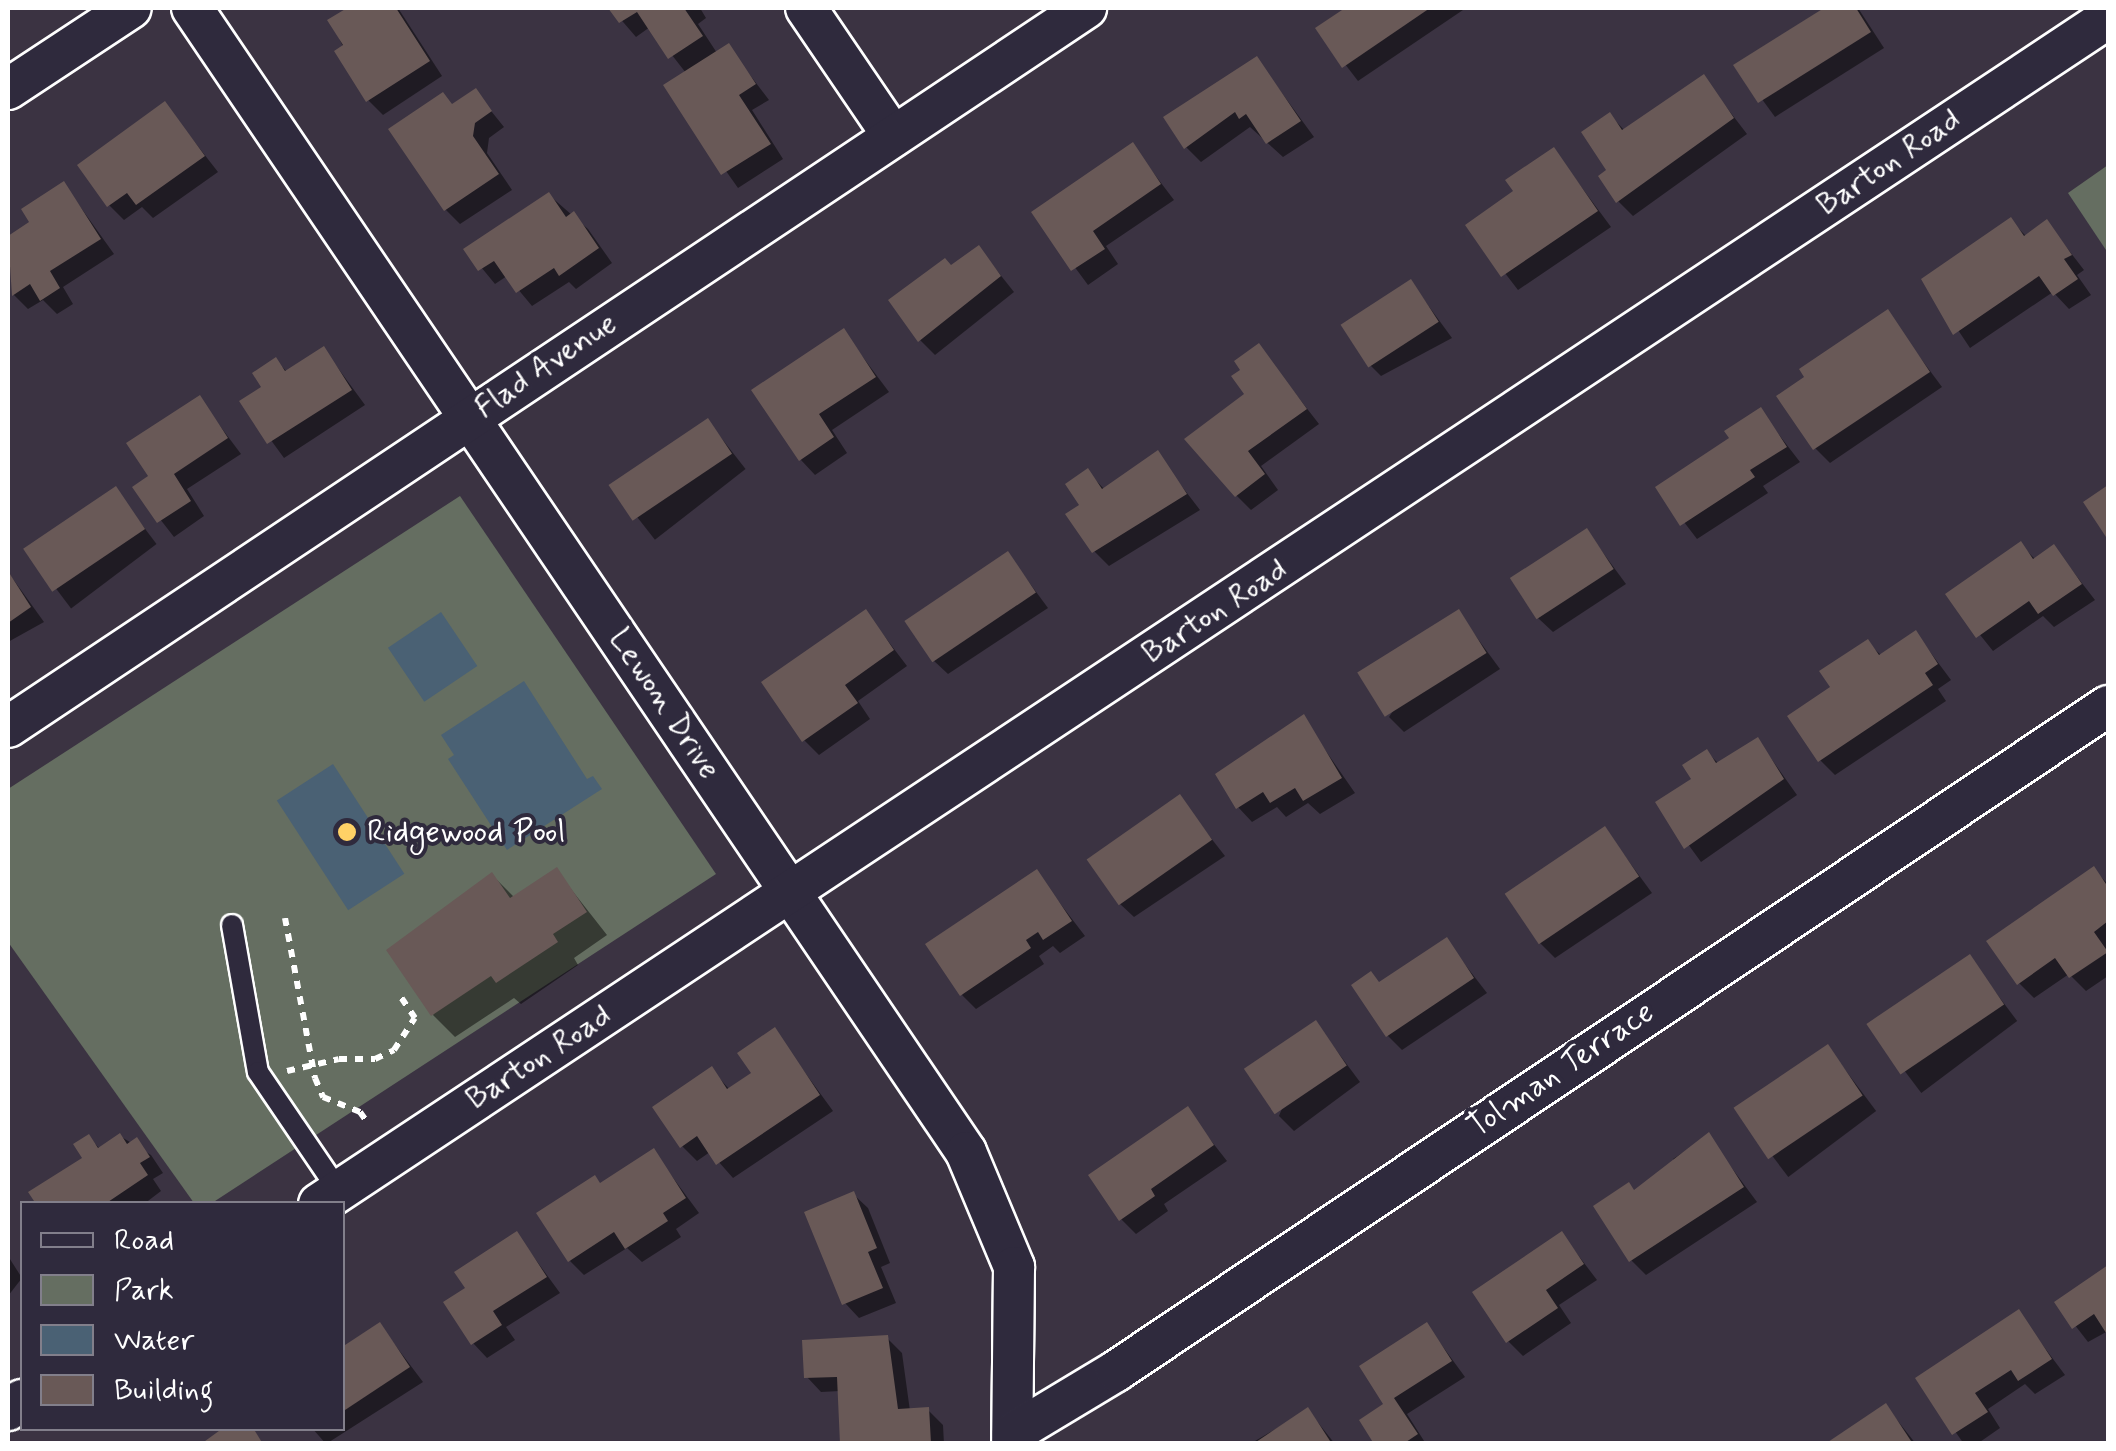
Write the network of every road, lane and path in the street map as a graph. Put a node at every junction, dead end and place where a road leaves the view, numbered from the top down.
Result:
1 (131, 8) edge
2 (192, 8) edge
3 (806, 8) edge
4 (1086, 8) edge
5 (2108, 18) edge
6 (8, 89) edge
7 (893, 136) junction
8 (468, 418) junction
9 (2108, 706) edge
10 (8, 727) edge
11 (792, 891) junction
12 (285, 918) dead end
13 (232, 925) dead end
14 (401, 997) dead end
15 (312, 1064) junction
16 (261, 1076) junction
17 (367, 1122) dead end
18 (329, 1197) edge
19 (1012, 1438) edge

1 - 6 street
2 - 8 street, Lewon Drive
3 - 7 street
4 - 7 street, Flad Avenue
5 - 11 street, Barton Road
7 - 8 street, Flad Avenue
8 - 10 street, Flad Avenue
8 - 11 street, Lewon Drive
9 - 19 street, Tolman Terrace
11 - 18 street, Barton Road
11 - 19 street, Lewon Drive
12 - 15 path
13 - 16 lane
14 - 15 path
15 - 16 path
15 - 17 path
16 - 18 lane

